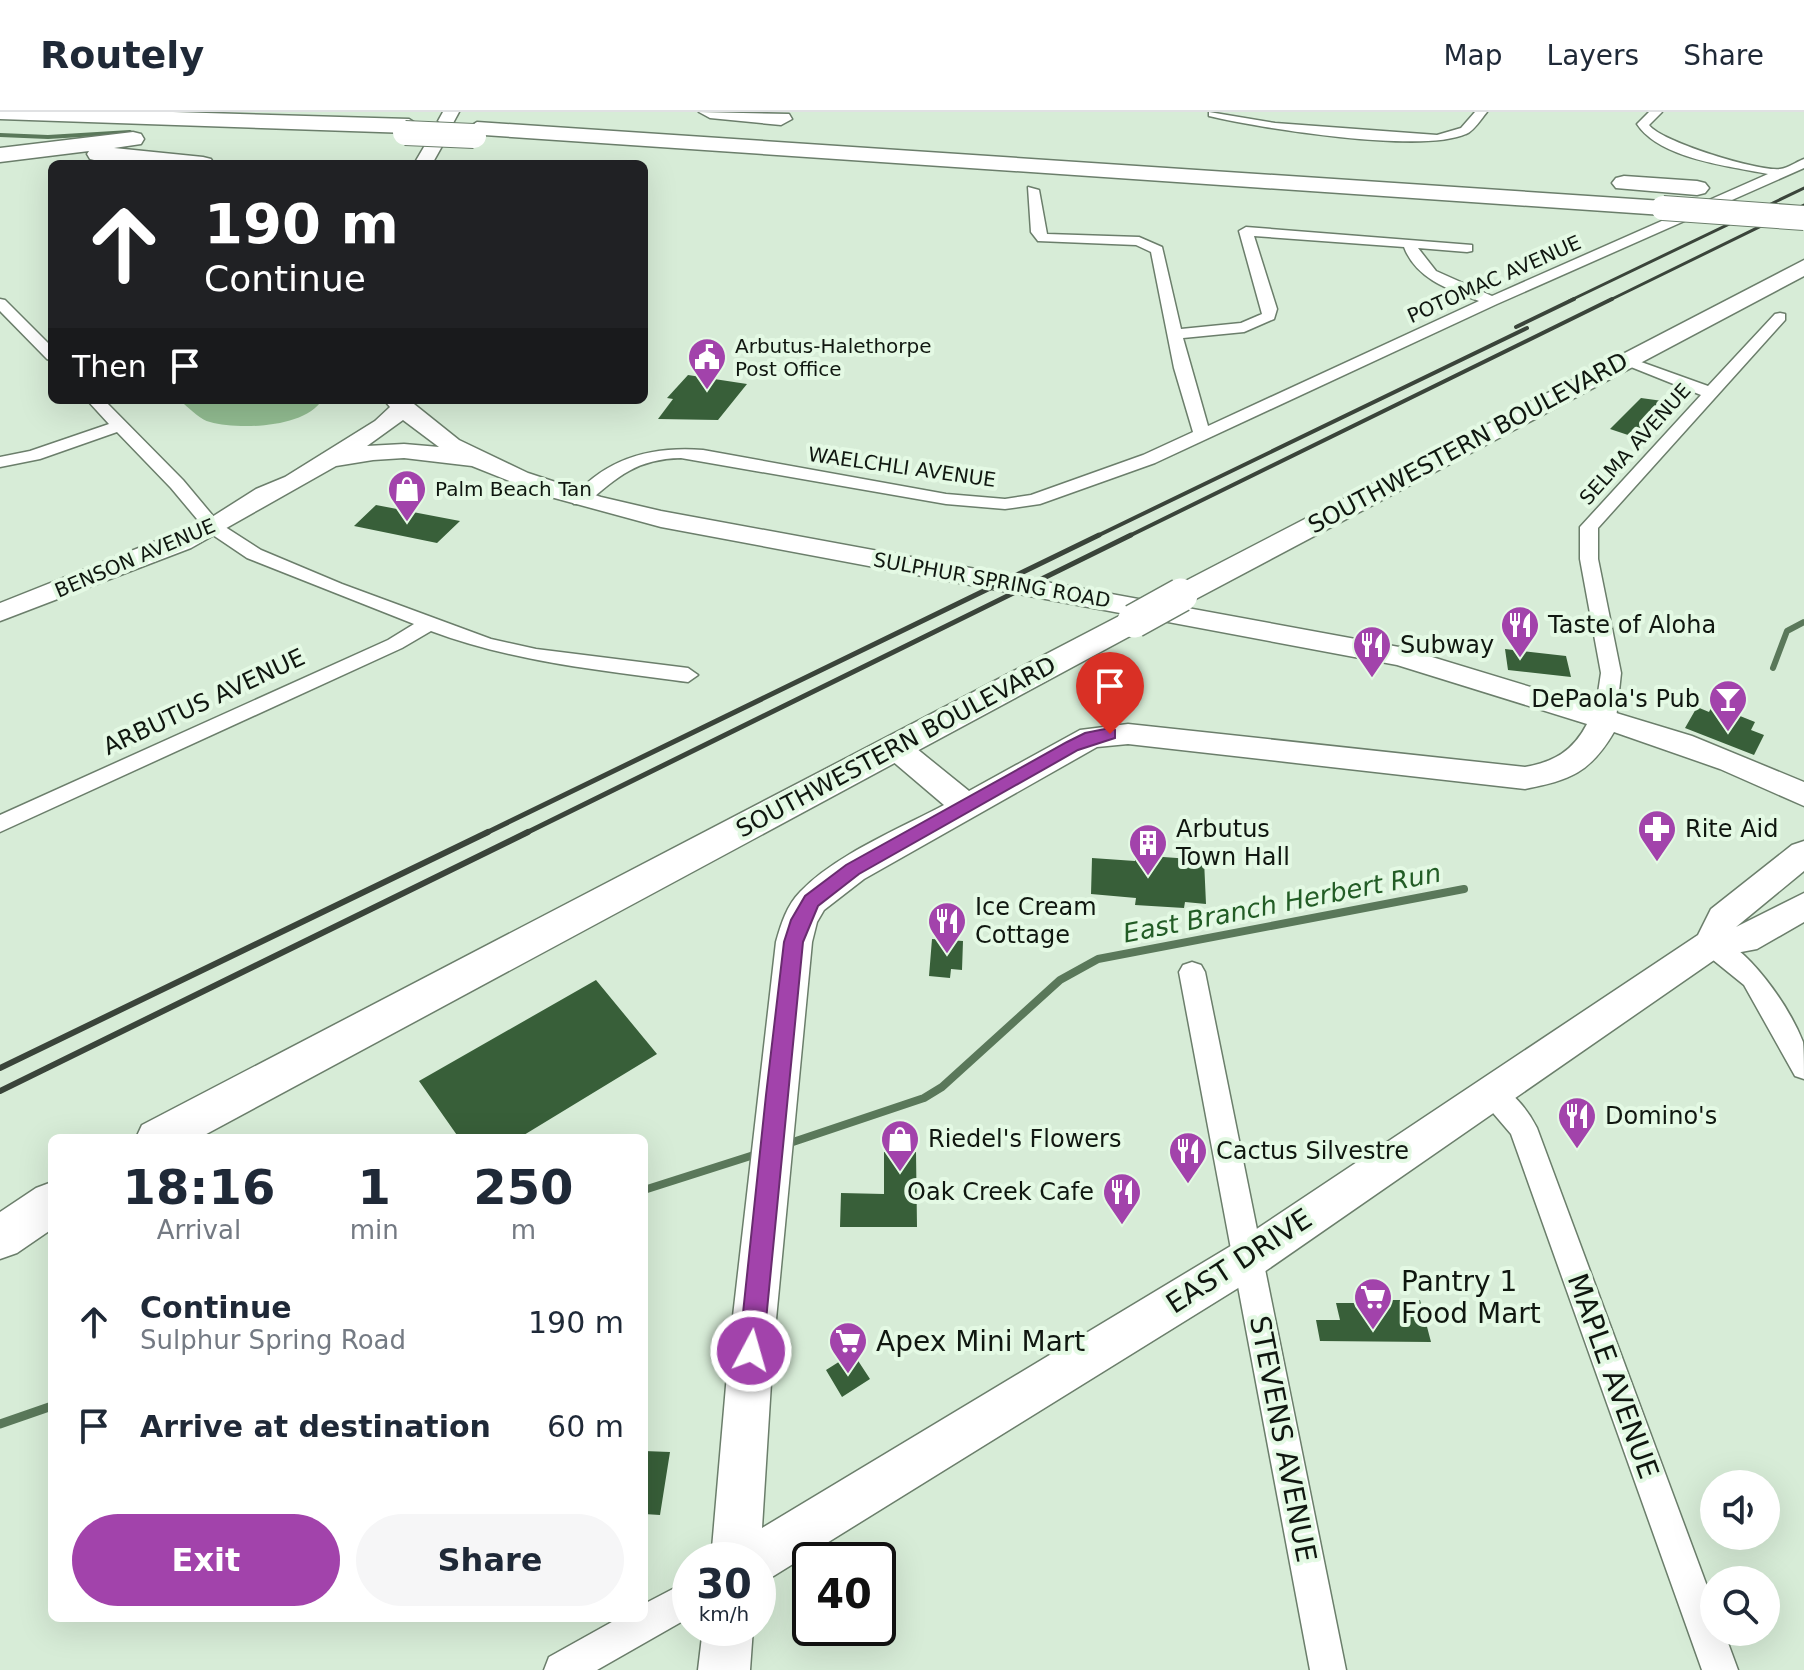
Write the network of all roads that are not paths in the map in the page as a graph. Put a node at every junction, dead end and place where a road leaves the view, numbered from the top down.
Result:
1 (1481, 112) edge
2 (1656, 112) edge
3 (0, 113) edge
4 (720, 113) edge
5 (1213, 114) dead end
6 (805, 122) dead end
7 (407, 129) junction
8 (437, 139) dead end
9 (1101, 148) dead end
10 (0, 157) edge
11 (165, 160) edge
12 (425, 160) edge
13 (1804, 163) edge
14 (1780, 173) junction
15 (1033, 190) dead end
16 (1804, 196) edge
17 (1804, 218) edge
18 (1409, 243) junction
19 (1467, 248) dead end
20 (1804, 267) edge
21 (1492, 301) junction
22 (0, 303) edge
23 (1780, 317) dead end
24 (1176, 334) junction
25 (48, 352) edge
26 (1624, 361) junction
27 (1711, 393) junction
28 (99, 404) edge
29 (400, 404) edge
30 (120, 426) junction
31 (1202, 435) junction
32 (0, 462) edge
33 (490, 465) junction
34 (294, 482) junction
35 (265, 494) junction
36 (580, 500) junction
37 (213, 527) junction
38 (0, 613) edge
39 (428, 624) junction
40 (688, 675) dead end
41 (1605, 719) junction
42 (895, 747) junction
43 (1804, 795) edge
44 (966, 806) junction
45 (1804, 819) edge
46 (0, 824) edge
47 (1804, 853) edge
48 (1804, 906) edge
49 (1711, 944) junction
50 (1192, 972) dead end
51 (1804, 1068) edge
52 (1490, 1093) junction
53 (166, 1134) edge
54 (48, 1191) edge
55 (48, 1206) edge
56 (0, 1213) edge
57 (0, 1238) edge
58 (1249, 1258) junction
59 (737, 1542) edge
60 (776, 1547) edge
61 (672, 1608) edge
62 (647, 1622) edge
63 (648, 1622) edge
64 (726, 1646) edge
65 (562, 1670) edge
66 (724, 1670) edge
67 (1328, 1670) edge
68 (1720, 1670) edge

1 - 5 street
2 - 14 street
3 - 7 highway
4 - 6 highway
7 - 10 highway
7 - 17 highway, bridge
8 - 12 street
9 - 16 highway
10 - 11 highway
13 - 14 street, POTOMAC AVENUE
14 - 21 street, POTOMAC AVENUE
15 - 24 street
18 - 19 street
18 - 21 street
18 - 24 street
20 - 26 main road, SOUTHWESTERN BOULEVARD
21 - 31 street, POTOMAC AVENUE
22 - 25 street
23 - 27 street, SELMA AVENUE
24 - 31 street
26 - 27 street
26 - 42 main road, SOUTHWESTERN BOULEVARD, bridge
27 - 41 street, SELMA AVENUE
28 - 30 street
29 - 33 street, SULPHUR SPRING ROAD
29 - 34 street, BENSON AVENUE
29 - 35 street, BENSON AVENUE
30 - 32 street
30 - 37 street
31 - 36 street, WAELCHLI AVENUE
33 - 34 street
33 - 36 street, SULPHUR SPRING ROAD
34 - 35 street, BENSON AVENUE
35 - 37 street, BENSON AVENUE
36 - 41 street, SULPHUR SPRING ROAD
37 - 38 street, BENSON AVENUE
37 - 39 street
39 - 40 street
39 - 46 street, ARBUTUS AVENUE
41 - 43 street, SULPHUR SPRING ROAD
41 - 44 street
41 - 45 street, SULPHUR SPRING ROAD
42 - 44 street
42 - 53 main road, SOUTHWESTERN BOULEVARD
44 - 59 street
47 - 49 street, EAST DRIVE
48 - 49 street, EAST DRIVE
49 - 51 street
49 - 52 street, EAST DRIVE
50 - 58 street, STEVENS AVENUE
52 - 58 street, EAST DRIVE
52 - 68 street, MAPLE AVENUE
54 - 56 main road
55 - 57 main road
58 - 60 street, EAST DRIVE
58 - 67 street, STEVENS AVENUE
61 - 63 street
62 - 65 street
64 - 66 street

